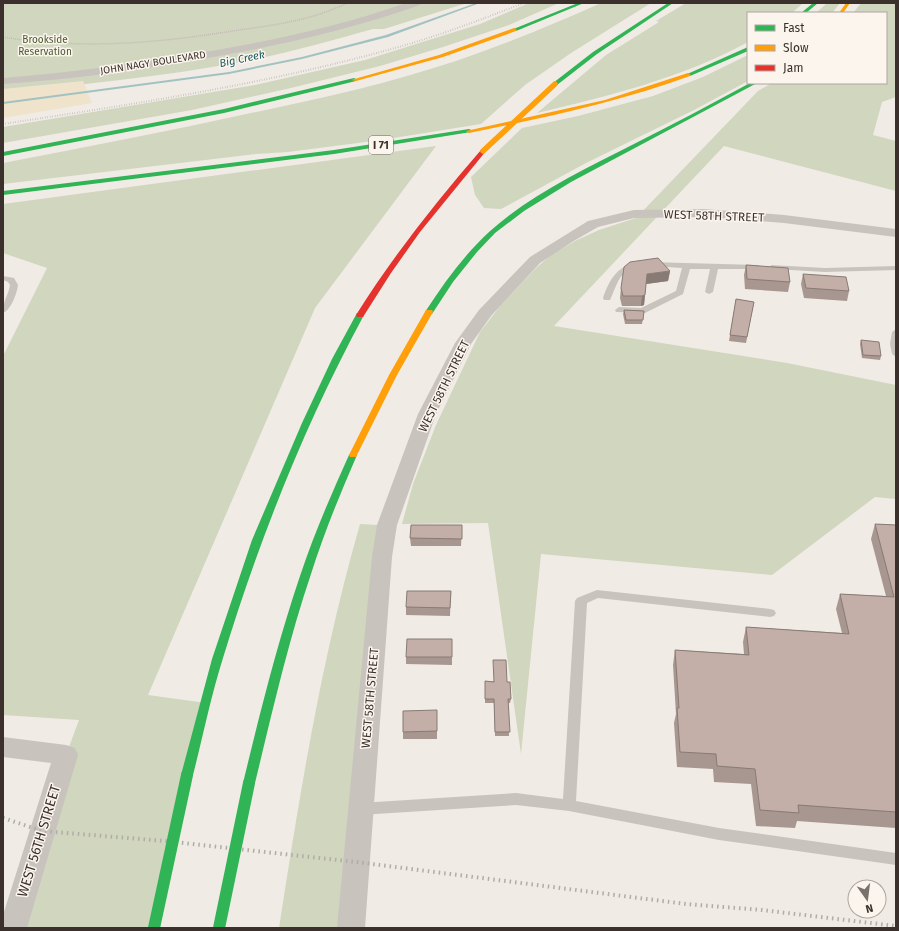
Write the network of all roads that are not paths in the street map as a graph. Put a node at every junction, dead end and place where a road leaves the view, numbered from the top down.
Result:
1 (416, 3) edge
2 (582, 3) edge
3 (671, 3) edge
4 (816, 3) edge
5 (848, 3) edge
6 (804, 12) edge
7 (842, 12) edge
8 (747, 49) edge
9 (3, 81) edge
10 (752, 84) edge
11 (3, 154) edge
12 (3, 193) edge
13 (896, 232) edge
14 (687, 266) junction
15 (714, 267) junction
16 (896, 268) edge
17 (3, 278) edge
18 (709, 292) dead end
19 (607, 298) dead end
20 (3, 310) edge
21 (619, 310) dead end
22 (896, 332) edge
23 (896, 354) edge
24 (770, 613) dead end
25 (3, 747) edge
26 (569, 805) junction
27 (360, 809) junction
28 (896, 859) edge
29 (13, 928) edge
30 (154, 928) edge
31 (219, 928) edge
32 (351, 928) edge

1 - 9 street, JOHN NAGY BOULEVARD
2 - 11 highway
3 - 30 highway, bridge
4 - 6 highway
5 - 7 highway
8 - 12 highway, I 71
10 - 31 highway, bridge
13 - 27 street, WEST 58TH STREET
14 - 15 lane
14 - 19 lane
14 - 21 lane
15 - 16 lane
15 - 18 lane
17 - 20 lane
22 - 23 lane
24 - 26 lane
25 - 29 street, WEST 56TH STREET
26 - 27 lane
26 - 28 lane
27 - 32 street, WEST 58TH STREET

